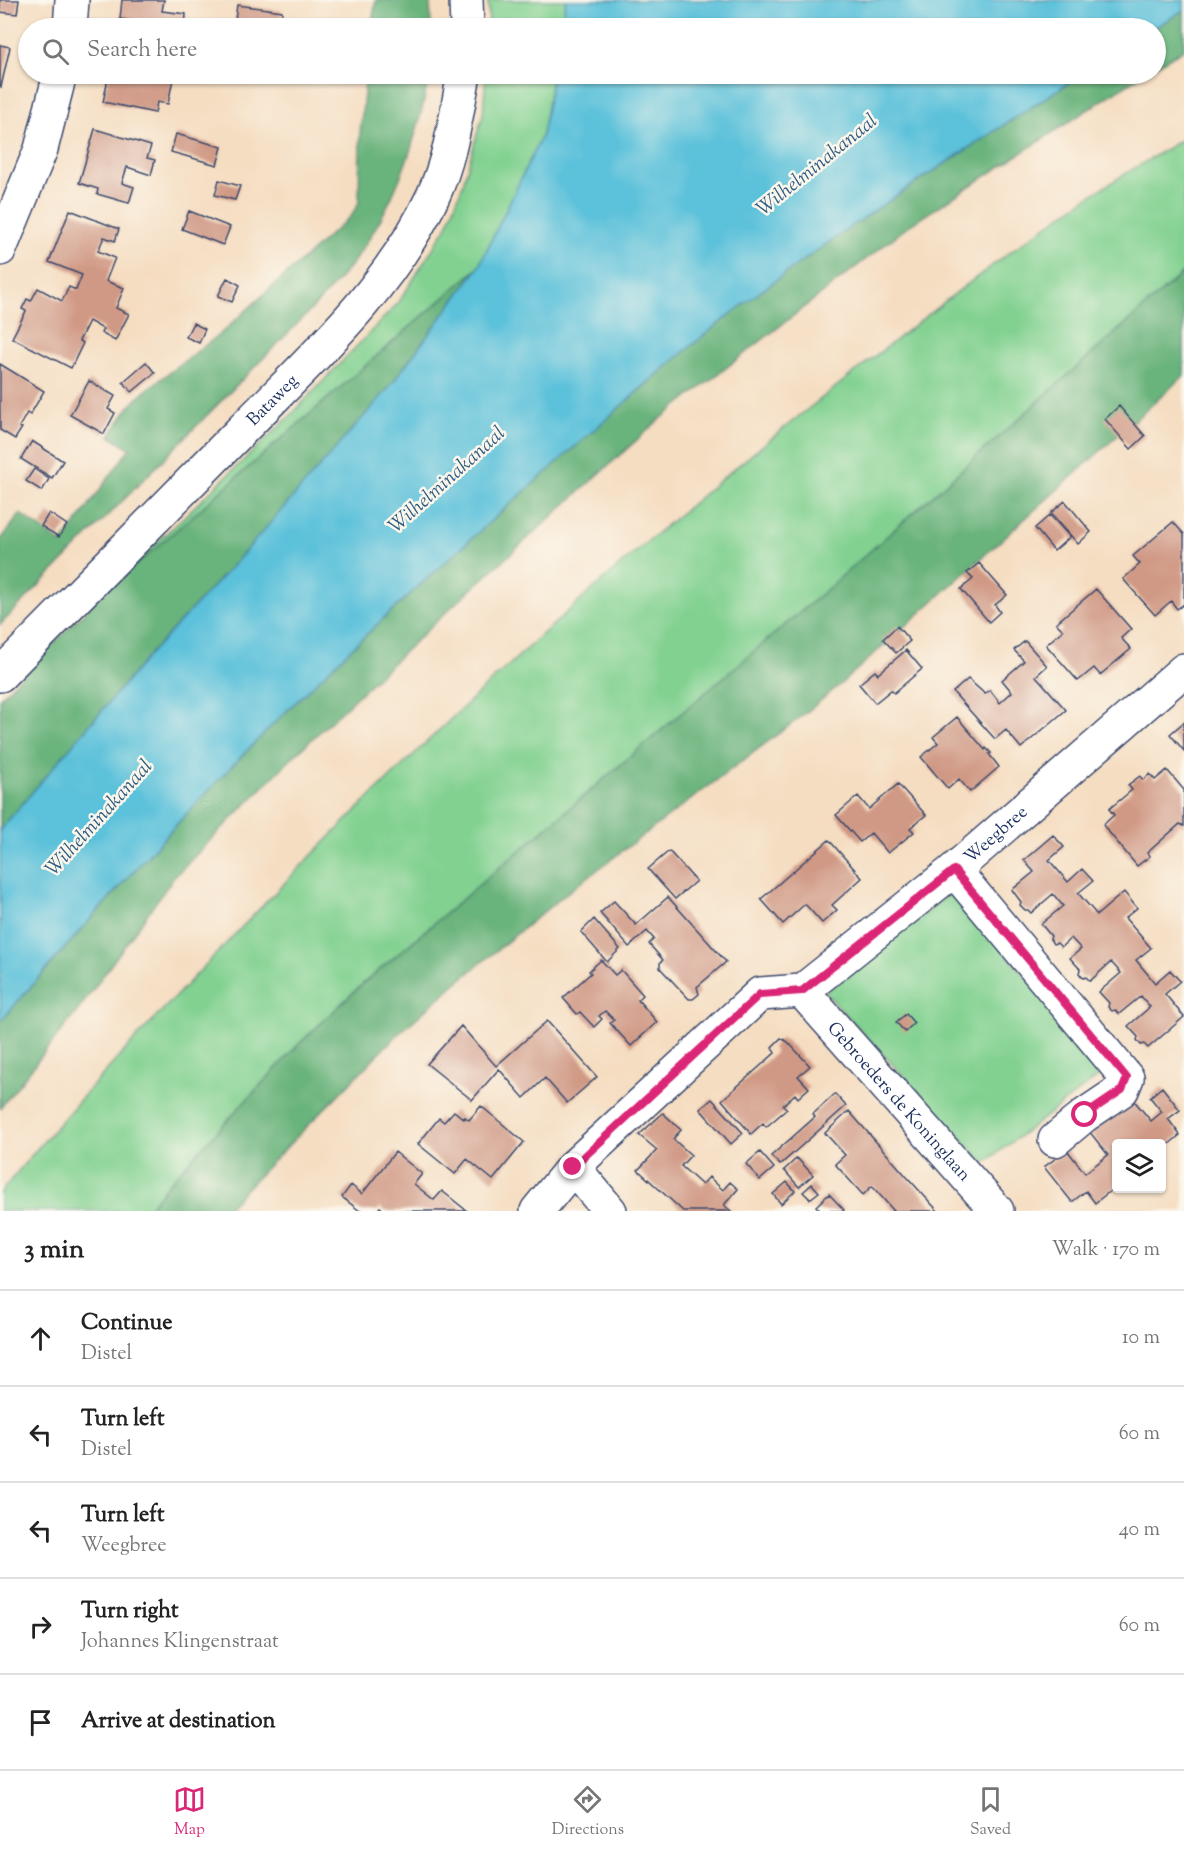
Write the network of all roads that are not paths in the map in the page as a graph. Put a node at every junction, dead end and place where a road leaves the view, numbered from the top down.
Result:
1 (72, 0) edge
2 (466, 0) edge
3 (71, 18) edge
4 (467, 18) edge
5 (57, 84) edge
6 (462, 84) edge
7 (0, 249) edge
8 (1184, 670) edge
9 (0, 675) edge
10 (954, 870) junction
11 (802, 991) junction
12 (1055, 1140) dead end
13 (573, 1167) junction
14 (537, 1211) edge
15 (610, 1211) edge
16 (997, 1211) edge

1 - 3 street
2 - 4 street
5 - 7 street
6 - 9 street, Bataweg
8 - 10 street, Weegbree
10 - 11 street, Weegbree
10 - 12 street
11 - 13 street
11 - 16 street, Gebroeders de Koninglaan
13 - 14 street
13 - 15 street

